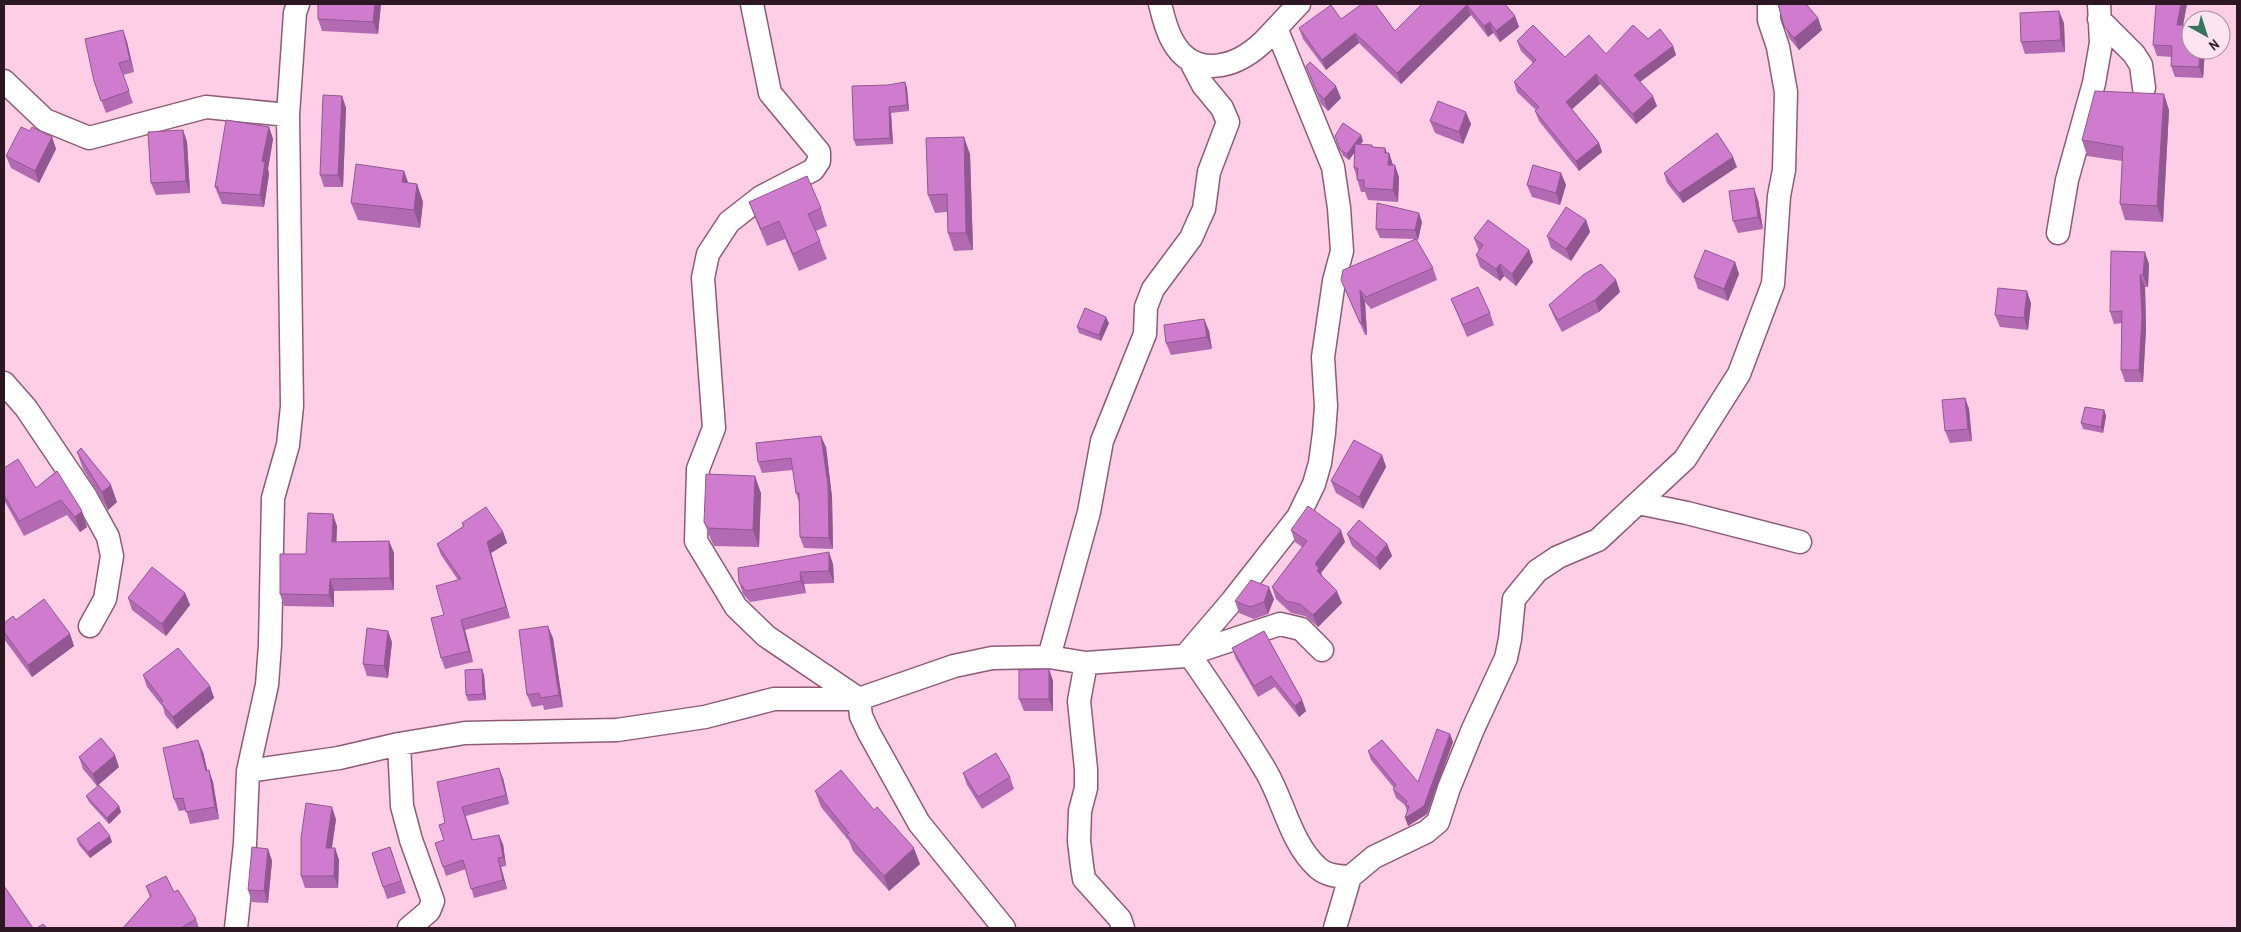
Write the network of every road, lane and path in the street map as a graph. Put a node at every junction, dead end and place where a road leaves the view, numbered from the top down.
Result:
1 (298, 4) edge
2 (752, 4) edge
3 (1160, 4) edge
4 (1299, 4) edge
5 (1769, 4) edge
6 (2099, 12) edge
7 (1276, 28) junction
8 (1191, 62) junction
9 (4, 81) edge
10 (2144, 88) dead end
11 (288, 115) junction
12 (2058, 233) dead end
13 (4, 383) edge
14 (1638, 504) junction
15 (1800, 542) dead end
16 (90, 626) dead end
17 (1322, 650) dead end
18 (1187, 655) junction
19 (1048, 657) junction
20 (1086, 663) junction
21 (858, 699) junction
22 (399, 744) junction
23 (248, 771) junction
24 (1350, 877) junction
25 (236, 928) edge
26 (409, 928) edge
27 (1004, 928) edge
28 (1123, 928) edge
29 (1335, 928) edge

1 - 11 street
2 - 21 street
3 - 8 street
4 - 7 street
5 - 14 street
6 - 10 street
6 - 12 street
7 - 8 street
7 - 18 street
8 - 19 street
9 - 11 street
11 - 23 street
13 - 16 street
14 - 15 street
14 - 24 street
17 - 18 street
18 - 20 street
18 - 24 street
19 - 20 street
19 - 21 street
20 - 28 street
21 - 22 street
21 - 27 street
22 - 23 street
22 - 26 street
23 - 25 street
24 - 29 street

